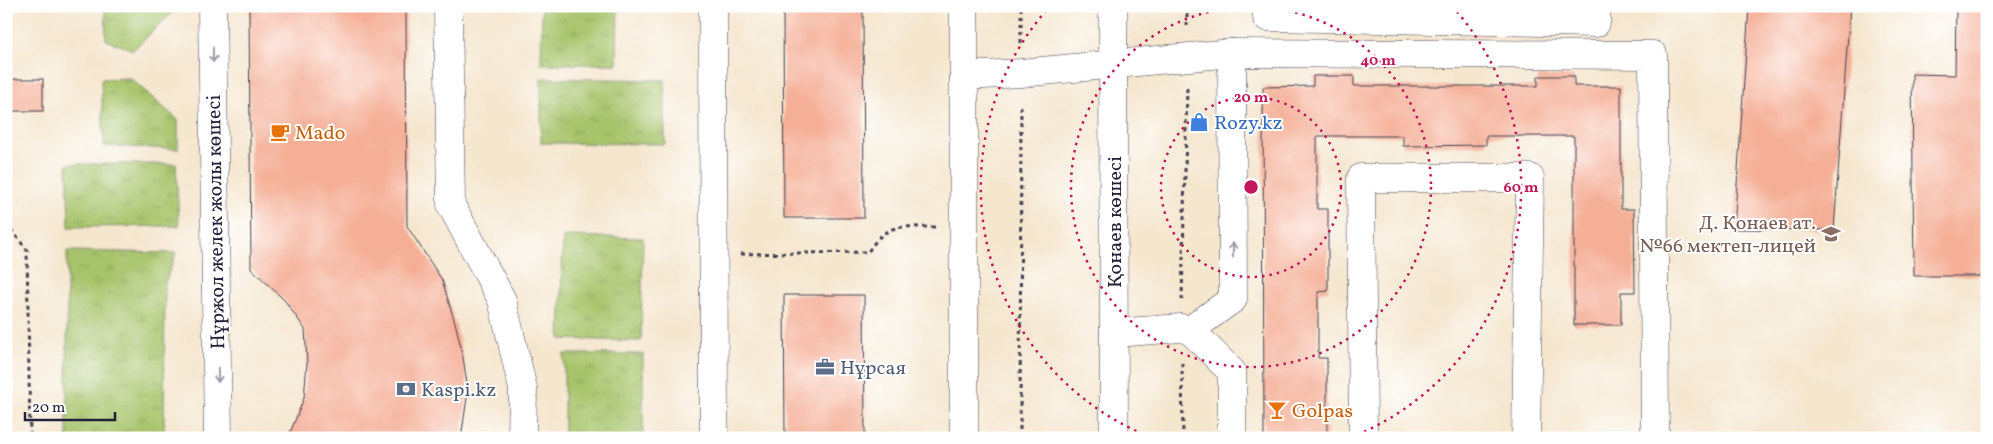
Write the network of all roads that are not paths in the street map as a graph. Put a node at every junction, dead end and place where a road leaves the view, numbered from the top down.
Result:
1 (212, 6) edge
2 (448, 6) edge
3 (713, 6) edge
4 (964, 6) edge
5 (1113, 6) edge
6 (1266, 6) edge
7 (1596, 6) edge
8 (1232, 53) junction
9 (1113, 63) junction
10 (964, 76) junction
11 (1186, 329) junction
12 (1114, 333) junction
13 (218, 438) edge
14 (522, 438) edge
15 (714, 438) edge
16 (964, 438) edge
17 (1114, 438) edge
18 (1232, 438) edge
19 (1363, 438) edge
20 (1526, 438) edge
21 (1655, 438) edge

1 -> 13 main road, Нұржол желек жолы көшесі
2 - 14 main road
3 - 15 main road
4 - 10 main road
5 - 9 main road, Қонаев көшесі
6 - 7 main road
8 - 9 main road
11 -> 8 main road
8 - 21 main road
9 - 10 main road
9 - 12 main road, Қонаев көшесі
10 - 16 main road
11 - 12 main road
11 - 18 main road
12 - 17 main road, Қонаев көшесі
19 - 20 main road

